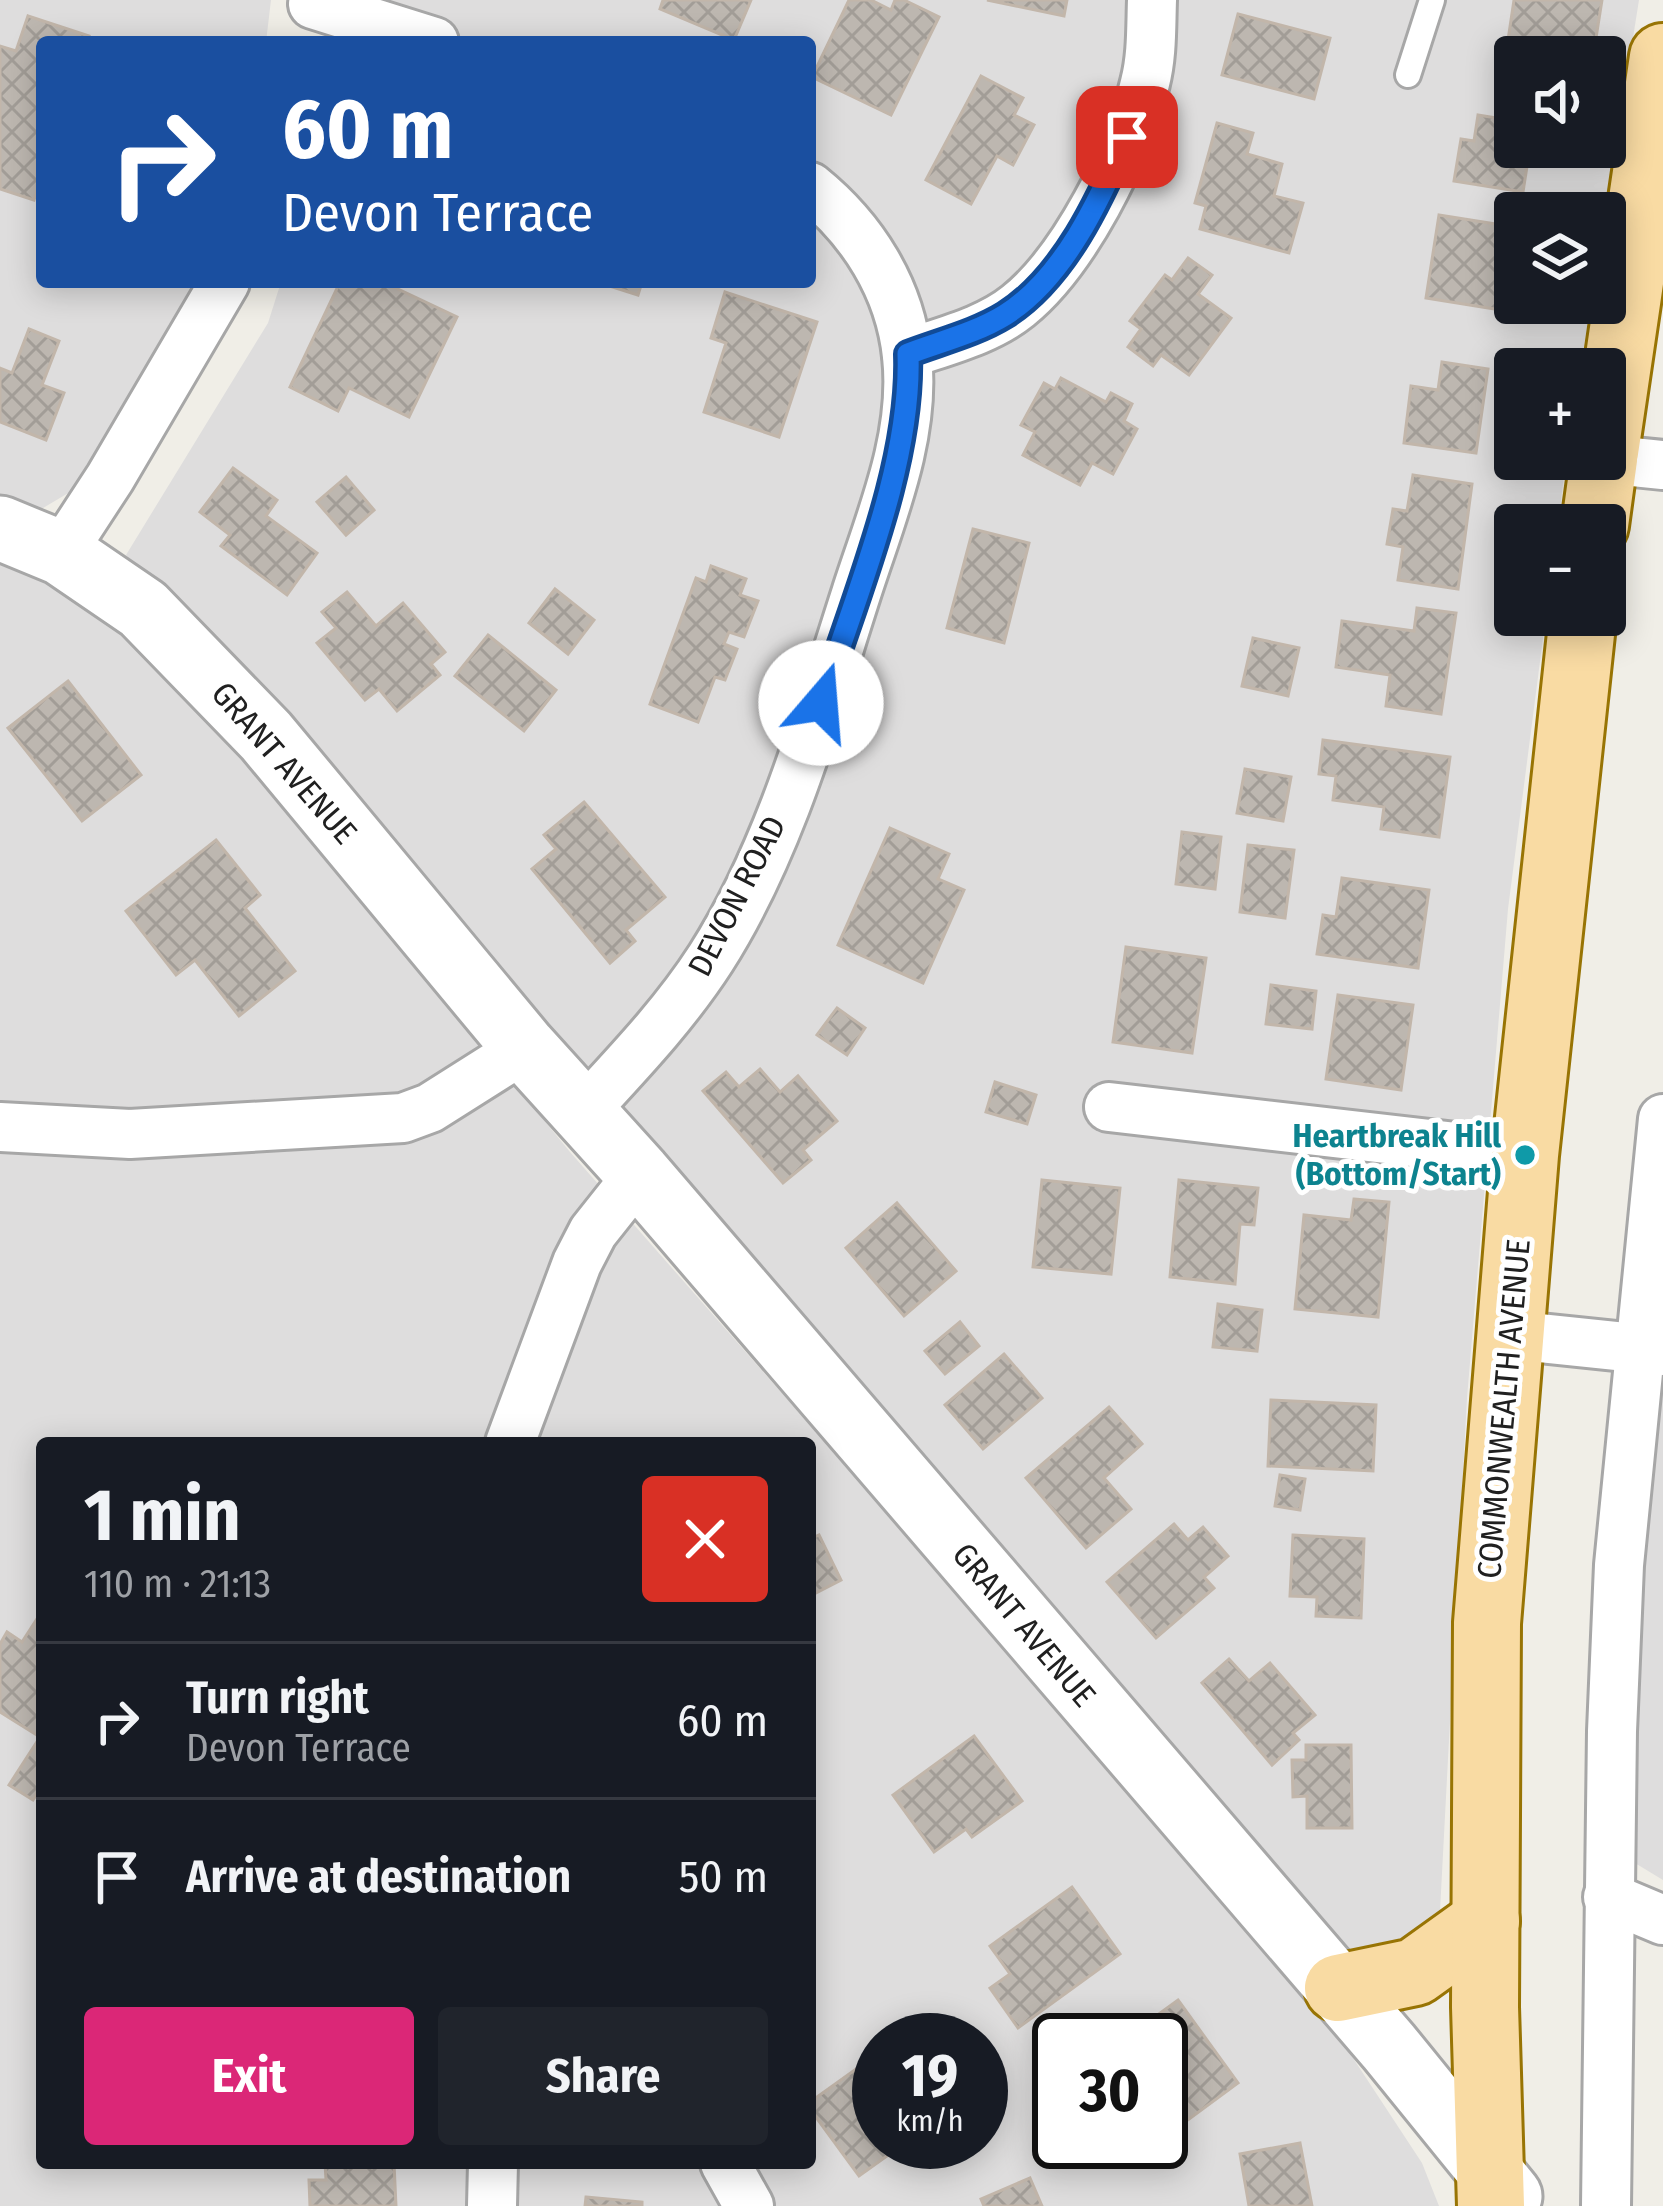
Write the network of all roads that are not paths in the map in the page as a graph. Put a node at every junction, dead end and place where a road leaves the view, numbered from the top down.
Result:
1 (1152, 0) edge
2 (1432, 0) edge
3 (311, 15) edge
4 (407, 36) edge
5 (1663, 57) edge
6 (1408, 75) dead end
7 (1656, 145) edge
8 (816, 192) edge
9 (221, 288) edge
10 (1622, 348) edge
11 (908, 354) junction
12 (1626, 460) edge
13 (1663, 465) edge
14 (0, 528) edge
15 (61, 553) junction
16 (1581, 636) edge
17 (525, 1048) junction
18 (1109, 1107) dead end
19 (583, 1112) junction
20 (1663, 1119) edge
21 (0, 1127) edge
22 (1525, 1154) junction
23 (639, 1174) junction
24 (1510, 1335) junction
25 (1651, 1349) edge
26 (512, 1437) edge
27 (1608, 1897) junction
28 (1663, 1920) edge
29 (1486, 1921) junction
30 (1338, 1988) junction
31 (493, 2169) edge
32 (728, 2169) edge
33 (1499, 2195) edge
34 (492, 2206) edge
35 (749, 2206) edge
36 (1606, 2206) edge

1 - 11 street
2 - 6 lane
3 - 4 street
5 - 7 main road
7 - 10 main road
8 - 11 street, DEVON ROAD
9 - 15 street
11 - 19 street, DEVON ROAD
12 - 13 street
14 - 15 street, GRANT AVENUE
15 - 17 street, GRANT AVENUE
16 - 22 main road, COMMONWEALTH AVENUE
17 - 19 street, GRANT AVENUE
17 - 21 street
18 - 22 street
19 - 23 street, GRANT AVENUE
20 - 25 street
22 - 24 main road, COMMONWEALTH AVENUE
23 - 26 street
23 - 30 street, GRANT AVENUE
24 - 25 street
24 - 29 main road, COMMONWEALTH AVENUE
25 - 27 street
27 - 28 street
27 - 36 street
29 - 30 main road
29 - 33 main road, COMMONWEALTH AVENUE
30 - 33 street, GRANT AVENUE
31 - 34 street
32 - 35 street

